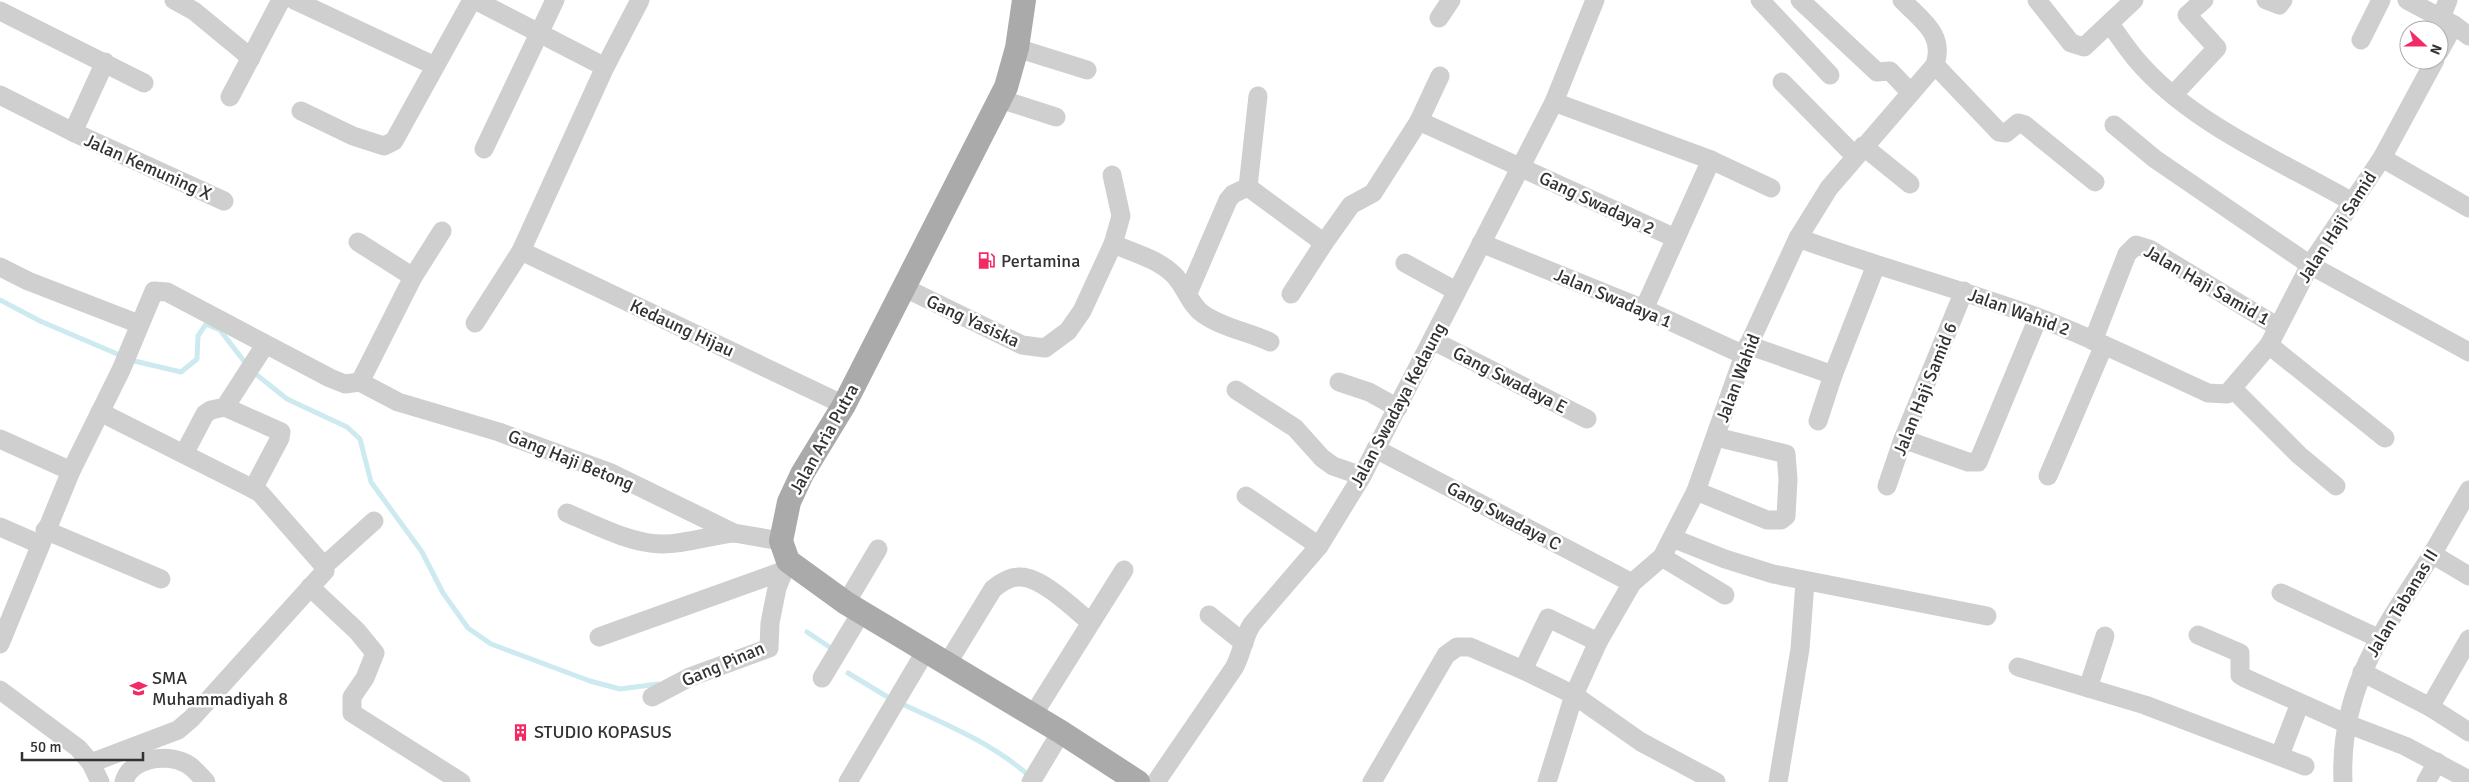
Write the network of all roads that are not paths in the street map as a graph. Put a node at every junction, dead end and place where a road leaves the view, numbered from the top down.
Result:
1 (174, 0) edge
2 (281, 0) edge
3 (294, 0) edge
4 (474, 0) edge
5 (556, 0) edge
6 (640, 0) edge
7 (1024, 0) edge
8 (1451, 0) edge
9 (1595, 0) edge
10 (1760, 0) edge
11 (1800, 0) edge
12 (1902, 0) edge
13 (2037, 0) edge
14 (2134, 0) edge
15 (2204, 0) edge
16 (2266, 0) edge
17 (2283, 0) edge
18 (2381, 0) edge
19 (2407, 0) edge
20 (2448, 0) edge
21 (197, 6) edge
22 (2183, 7) edge
23 (0, 11) edge
24 (1439, 18) dead end
25 (2446, 20) edge
26 (2448, 20) edge
27 (2449, 22) edge
28 (2110, 24) junction
29 (538, 33) junction
30 (2469, 36) edge
31 (2361, 40) dead end
32 (251, 58) junction
33 (105, 62) junction
34 (1934, 65) junction
35 (435, 66) junction
36 (605, 67) junction
37 (1087, 70) dead end
38 (2430, 70) edge
39 (1010, 72) junction
40 (1830, 75) dead end
41 (1440, 76) dead end
42 (1782, 82) dead end
43 (144, 83) dead end
44 (1911, 92) junction
45 (2173, 95) junction
46 (0, 96) edge
47 (1258, 96) dead end
48 (230, 97) dead end
49 (1554, 102) junction
50 (301, 111) dead end
51 (1056, 117) dead end
52 (1419, 121) junction
53 (2114, 125) dead end
54 (73, 132) junction
55 (484, 148) dead end
56 (1859, 151) junction
57 (2382, 158) junction
58 (1711, 160) junction
59 (1520, 167) junction
60 (1112, 175) dead end
61 (2095, 182) dead end
62 (1910, 184) dead end
63 (1248, 187) junction
64 (1771, 188) dead end
65 (224, 201) dead end
66 (2352, 202) junction
67 (2469, 208) edge
68 (442, 231) dead end
69 (1675, 238) junction
70 (1798, 238) junction
71 (358, 242) dead end
72 (1324, 243) junction
73 (1481, 243) junction
74 (1113, 244) junction
75 (520, 251) junction
76 (1405, 263) dead end
77 (1876, 265) junction
78 (2310, 265) junction
79 (0, 267) edge
80 (414, 277) junction
81 (903, 287) junction
82 (1456, 291) junction
83 (1964, 291) junction
84 (1188, 293) junction
85 (1291, 294) dead end
86 (1644, 309) junction
87 (2038, 318) junction
88 (475, 323) dead end
89 (139, 324) junction
90 (2278, 327) junction
91 (1432, 340) junction
92 (1270, 342) dead end
93 (2099, 343) junction
94 (265, 345) junction
95 (2269, 345) junction
96 (1746, 350) junction
97 (2469, 352) edge
98 (1833, 375) junction
99 (360, 382) junction
100 (1339, 382) dead end
101 (2233, 389) junction
102 (1236, 390) dead end
103 (844, 405) junction
104 (225, 407) junction
105 (1398, 408) junction
106 (100, 412) junction
107 (1587, 419) dead end
108 (1818, 421) dead end
109 (1716, 437) junction
110 (1903, 438) junction
111 (2385, 438) dead end
112 (0, 439) edge
113 (1376, 449) junction
114 (184, 454) junction
115 (71, 471) junction
116 (1362, 476) junction
117 (2048, 476) dead end
118 (1887, 486) dead end
119 (2336, 486) dead end
120 (254, 489) junction
121 (2469, 490) edge
122 (1696, 491) junction
123 (1246, 496) dead end
124 (567, 513) dead end
125 (374, 521) dead end
126 (0, 527) edge
127 (734, 532) junction
128 (42, 537) junction
129 (1672, 538) junction
130 (1319, 546) junction
131 (878, 549) dead end
132 (2432, 554) junction
133 (1662, 556) junction
134 (784, 558) junction
135 (324, 566) junction
136 (1124, 570) dead end
137 (2469, 576) edge
138 (161, 578) dead end
139 (1632, 582) junction
140 (1805, 582) junction
141 (310, 588) junction
142 (2281, 593) dead end
143 (1725, 595) dead end
144 (853, 608) junction
145 (1209, 615) dead end
146 (1987, 616) dead end
147 (1090, 622) junction
148 (2198, 635) dead end
149 (2105, 636) dead end
150 (600, 637) dead end
151 (2378, 638) junction
152 (2469, 638) edge
153 (1598, 642) junction
154 (1244, 643) junction
155 (0, 644) edge
156 (925, 652) junction
157 (947, 664) junction
158 (2018, 667) dead end
159 (1523, 670) junction
160 (2362, 672) junction
161 (822, 678) dead end
162 (2088, 688) junction
163 (0, 690) edge
164 (1574, 695) junction
165 (652, 697) dead end
166 (2300, 703) junction
167 (2430, 707) junction
168 (1033, 715) junction
169 (2345, 723) junction
170 (1061, 732) junction
171 (2469, 732) edge
172 (2280, 755) junction
173 (2437, 762) junction
174 (91, 763) junction
175 (2305, 766) dead end
176 (2469, 780) edge
177 (100, 782) edge
178 (124, 782) edge
179 (206, 782) edge
180 (461, 782) edge
181 (848, 782) edge
182 (1031, 782) edge
183 (1138, 782) edge
184 (1156, 782) edge
185 (1372, 782) edge
186 (1547, 782) edge
187 (1716, 782) edge
188 (1778, 782) edge
189 (2343, 782) edge
190 (2426, 782) edge

1 - 21 street
2 - 32 street
3 - 35 street
4 - 29 street
4 - 35 street
5 - 29 street
6 - 36 street
7 - 39 main road, Jalan Aria Putra
8 - 24 street
9 - 49 street, Jalan Swadaya Kedaung
10 - 40 street
11 - 44 street
12 - 34 street
13 - 28 street
14 - 28 street
15 - 22 street
16 - 17 street
18 - 31 street
19 - 25 street
20 - 26 street
21 - 32 street
22 - 45 street
23 - 33 street
27 - 30 street
28 - 45 street
29 - 36 street
29 - 55 street
32 - 48 street
33 - 43 street
33 - 54 street, Jalan Kemuning X
34 - 44 street, Jalan Wahid
34 - 61 street
35 - 50 street
36 - 75 street
37 - 39 street
38 - 57 street, Jalan Haji Samid
39 - 51 street
39 - 81 main road, Jalan Aria Putra
41 - 52 street
42 - 56 street
44 - 56 street, Jalan Wahid
45 - 66 street
46 - 54 street, Jalan Kemuning X
47 - 63 street
49 - 58 street
49 - 59 street, Jalan Swadaya Kedaung
52 - 59 street, Gang Swadaya 2
52 - 72 street
53 - 78 street
54 - 65 street, Jalan Kemuning X
56 - 62 street
56 - 70 street, Jalan Wahid
57 - 66 street, Jalan Haji Samid
57 - 67 street
58 - 64 street
58 - 69 street
59 - 69 street, Gang Swadaya 2
59 - 73 street, Jalan Swadaya Kedaung
60 - 74 street
63 - 72 street
63 - 84 street
66 - 78 street, Jalan Haji Samid
68 - 80 street
69 - 86 street
70 - 77 street, Jalan Wahid 2
70 - 96 street, Jalan Wahid
71 - 80 street
72 - 85 street
73 - 82 street, Jalan Swadaya Kedaung
73 - 86 street, Jalan Swadaya 1
74 - 81 street, Gang Yasiska
74 - 84 street
75 - 88 street
75 - 103 street, Kedaung Hijau
76 - 82 street
77 - 83 street, Jalan Wahid 2
77 - 98 street
78 - 90 street, Jalan Haji Samid
78 - 97 street
79 - 89 street
80 - 99 street
81 - 103 main road, Jalan Aria Putra
82 - 91 street, Jalan Swadaya Kedaung
83 - 87 street, Jalan Wahid 2
83 - 110 street, Jalan Haji Samid 6
84 - 92 street
86 - 96 street, Jalan Swadaya 1
87 - 93 street, Jalan Wahid 2
87 - 110 street
89 - 94 street
89 - 106 street
90 - 93 street, Jalan Haji Samid 1
90 - 95 street, Jalan Haji Samid
91 - 105 street, Jalan Swadaya Kedaung
91 - 107 street, Gang Swadaya E
93 - 101 street, Jalan Wahid 2
93 - 117 street
94 - 99 street
94 - 104 street
95 - 101 street, Jalan Haji Samid
95 - 111 street
96 - 98 street, Jalan Swadaya 1
96 - 109 street, Jalan Wahid
98 - 108 street
99 - 127 street, Gang Haji Betong
100 - 105 street
101 - 119 street
102 - 116 street
103 - 134 main road, Jalan Aria Putra
104 - 114 street
104 - 120 street
105 - 113 street, Jalan Swadaya Kedaung
106 - 114 street
106 - 115 street
109 - 122 street, Jalan Wahid
109 - 122 street
110 - 118 street, Jalan Haji Samid 6
112 - 115 street
113 - 116 street, Jalan Swadaya Kedaung
113 - 139 street, Gang Swadaya C
114 - 120 street
115 - 128 street
116 - 130 street, Jalan Swadaya Kedaung
120 - 135 street
121 - 132 street, Jalan Tabanas II
122 - 129 street, Jalan Wahid
123 - 130 street
124 - 127 street
125 - 135 street
126 - 128 street
127 - 134 street, Gang Haji Betong
128 - 138 street
128 - 155 street
129 - 133 street, Jalan Wahid
129 - 140 street
130 - 154 street, Jalan Swadaya Kedaung
131 - 144 street
132 - 137 street
132 - 151 street, Jalan Tabanas II
133 - 139 street, Jalan Wahid
133 - 143 street
134 - 144 main road
134 - 150 street
134 - 165 street, Gang Pinan
135 - 141 street
136 - 147 street
139 - 153 street, Jalan Wahid
140 - 146 street
140 - 188 street
141 - 174 street
141 - 180 street
142 - 151 street
144 - 156 main road
144 - 161 street
145 - 154 street
147 - 157 street
147 - 168 street
148 - 166 street
149 - 162 street
151 - 160 street, Jalan Tabanas II
152 - 167 street
153 - 159 street
153 - 164 street, Jalan Wahid
154 - 184 street, Jalan Swadaya Kedaung
156 - 157 main road
156 - 181 street
157 - 168 main road
158 - 162 street
159 - 164 street
159 - 185 street
160 - 167 street
160 - 169 street, Jalan Tabanas II
162 - 172 street
163 - 174 street
164 - 186 street, Jalan Wahid
164 - 187 street
166 - 169 street
166 - 172 street
167 - 171 street
168 - 170 main road
169 - 173 street
169 - 189 street, Jalan Tabanas II
170 - 182 street
170 - 183 main road
172 - 175 street
173 - 176 street
173 - 190 street
174 - 177 street
178 - 179 street

